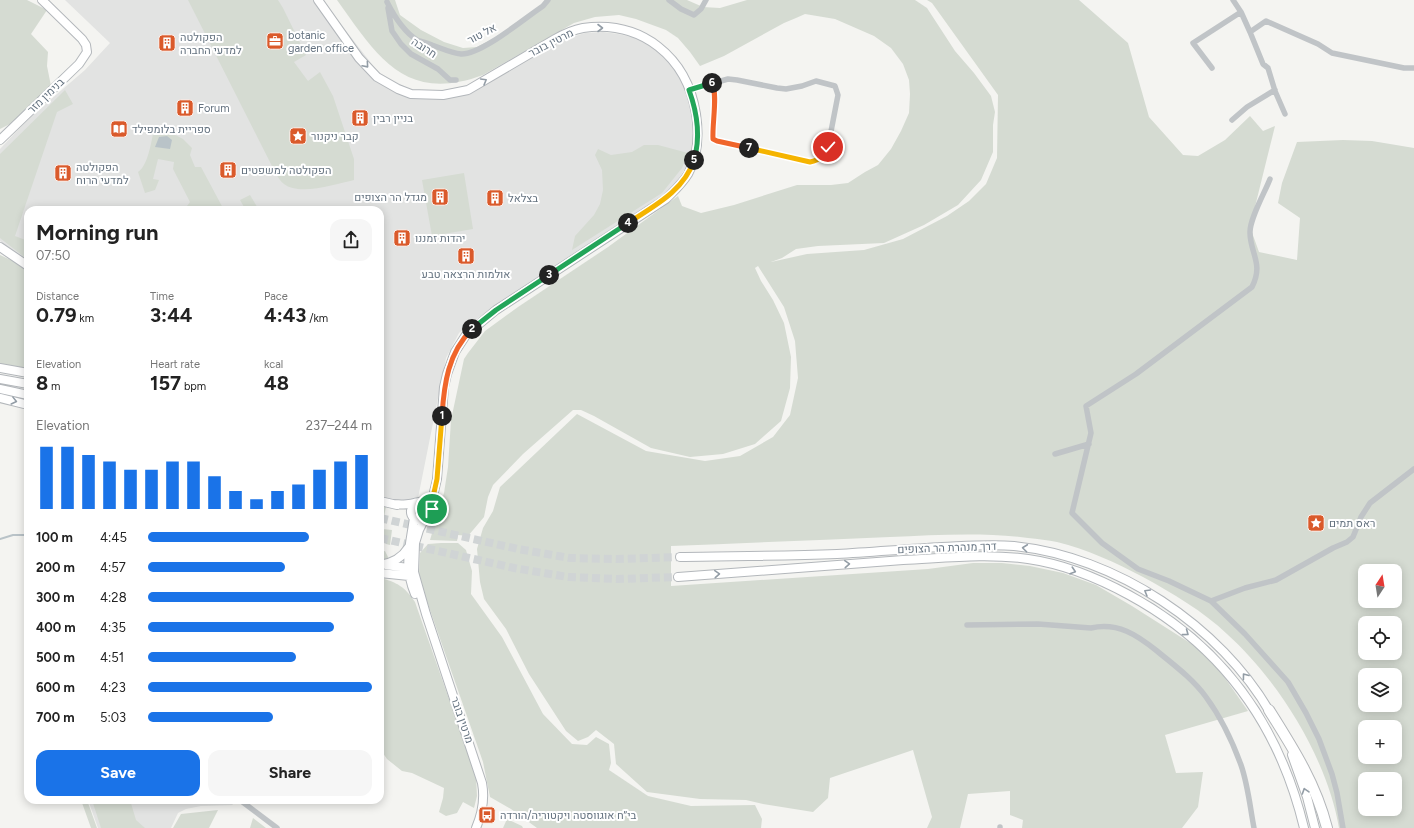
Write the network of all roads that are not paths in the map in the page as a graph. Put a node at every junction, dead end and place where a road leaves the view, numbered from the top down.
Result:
1 (42, 0) edge
2 (318, 0) edge
3 (548, 0) edge
4 (669, 0) edge
5 (706, 0) edge
6 (1233, 0) edge
7 (387, 1) edge
8 (1241, 12) junction
9 (1250, 32) junction
10 (1212, 68) dead end
11 (1414, 68) edge
12 (456, 80) dead end
13 (712, 83) junction
14 (689, 90) junction
15 (1275, 90) junction
16 (1285, 114) dead end
17 (1232, 120) dead end
18 (0, 140) edge
19 (1270, 179) dead end
20 (0, 247) edge
21 (24, 263) edge
22 (0, 368) edge
23 (24, 372) edge
24 (0, 379) edge
25 (24, 383) edge
26 (0, 390) edge
27 (24, 394) edge
28 (0, 398) edge
29 (24, 404) edge
30 (1089, 444) junction
31 (1055, 454) dead end
32 (437, 469) junction
33 (1414, 470) edge
34 (384, 502) edge
35 (419, 502) junction
36 (393, 504) junction
37 (431, 506) junction
38 (413, 515) junction
39 (423, 522) junction
40 (410, 544) junction
41 (680, 557) tunnel mouth
42 (384, 564) edge
43 (384, 566) edge
44 (410, 572) junction
45 (384, 573) edge
46 (390, 574) junction
47 (678, 577) tunnel mouth
48 (413, 589) junction
49 (1211, 601) junction
50 (426, 614) junction
51 (967, 625) dead end
52 (1269, 710) junction
53 (245, 804) edge
54 (277, 828) edge
55 (476, 828) edge
56 (1254, 828) edge
57 (1304, 828) edge
58 (1316, 828) edge
59 (1327, 828) edge
60 (1343, 828) edge

1 - 18 street, בנימין מזר
2 -> 14 street, מרטין בובר
3 - 7 street, אל טור
4 - 5 street
6 - 8 street
7 - 12 street, חרובה
8 - 9 street
8 - 10 street
9 - 11 street
9 - 15 street
13 - 13 street
13 - 14 street
14 - 32 street, מרטין בובר
15 - 16 street
15 - 17 street
19 - 30 street
20 - 21 street
22 - 23 street
24 - 25 street
26 - 27 street
28 -> 29 street
30 - 31 street
30 - 49 street
32 - 35 street, מרטין בובר
32 - 37 street, מרטין בובר
33 - 49 street
34 - 36 street
35 - 36 street
35 - 37 street
35 - 38 street
36 - 38 street
37 - 39 street
38 - 39 street
38 - 40 street, מרטין בובר
39 - 44 street, מרטין בובר
40 - 42 street
40 - 44 street, מרטין בובר
52 -> 41 street, דרך מנהרת הר הצופים
43 - 44 street
44 - 46 street
44 - 48 street, מרטין בובר
44 - 50 street, מרטין בובר
45 - 46 street
46 - 48 street
47 -> 57 street, דרך מנהרת הר הצופים
48 - 50 street, מרטין בובר
49 - 60 street
50 - 55 street, מרטין בובר
51 - 56 street
58 -> 52 street, דרך מנהרת הר הצופים
52 - 59 highway
53 - 54 street

